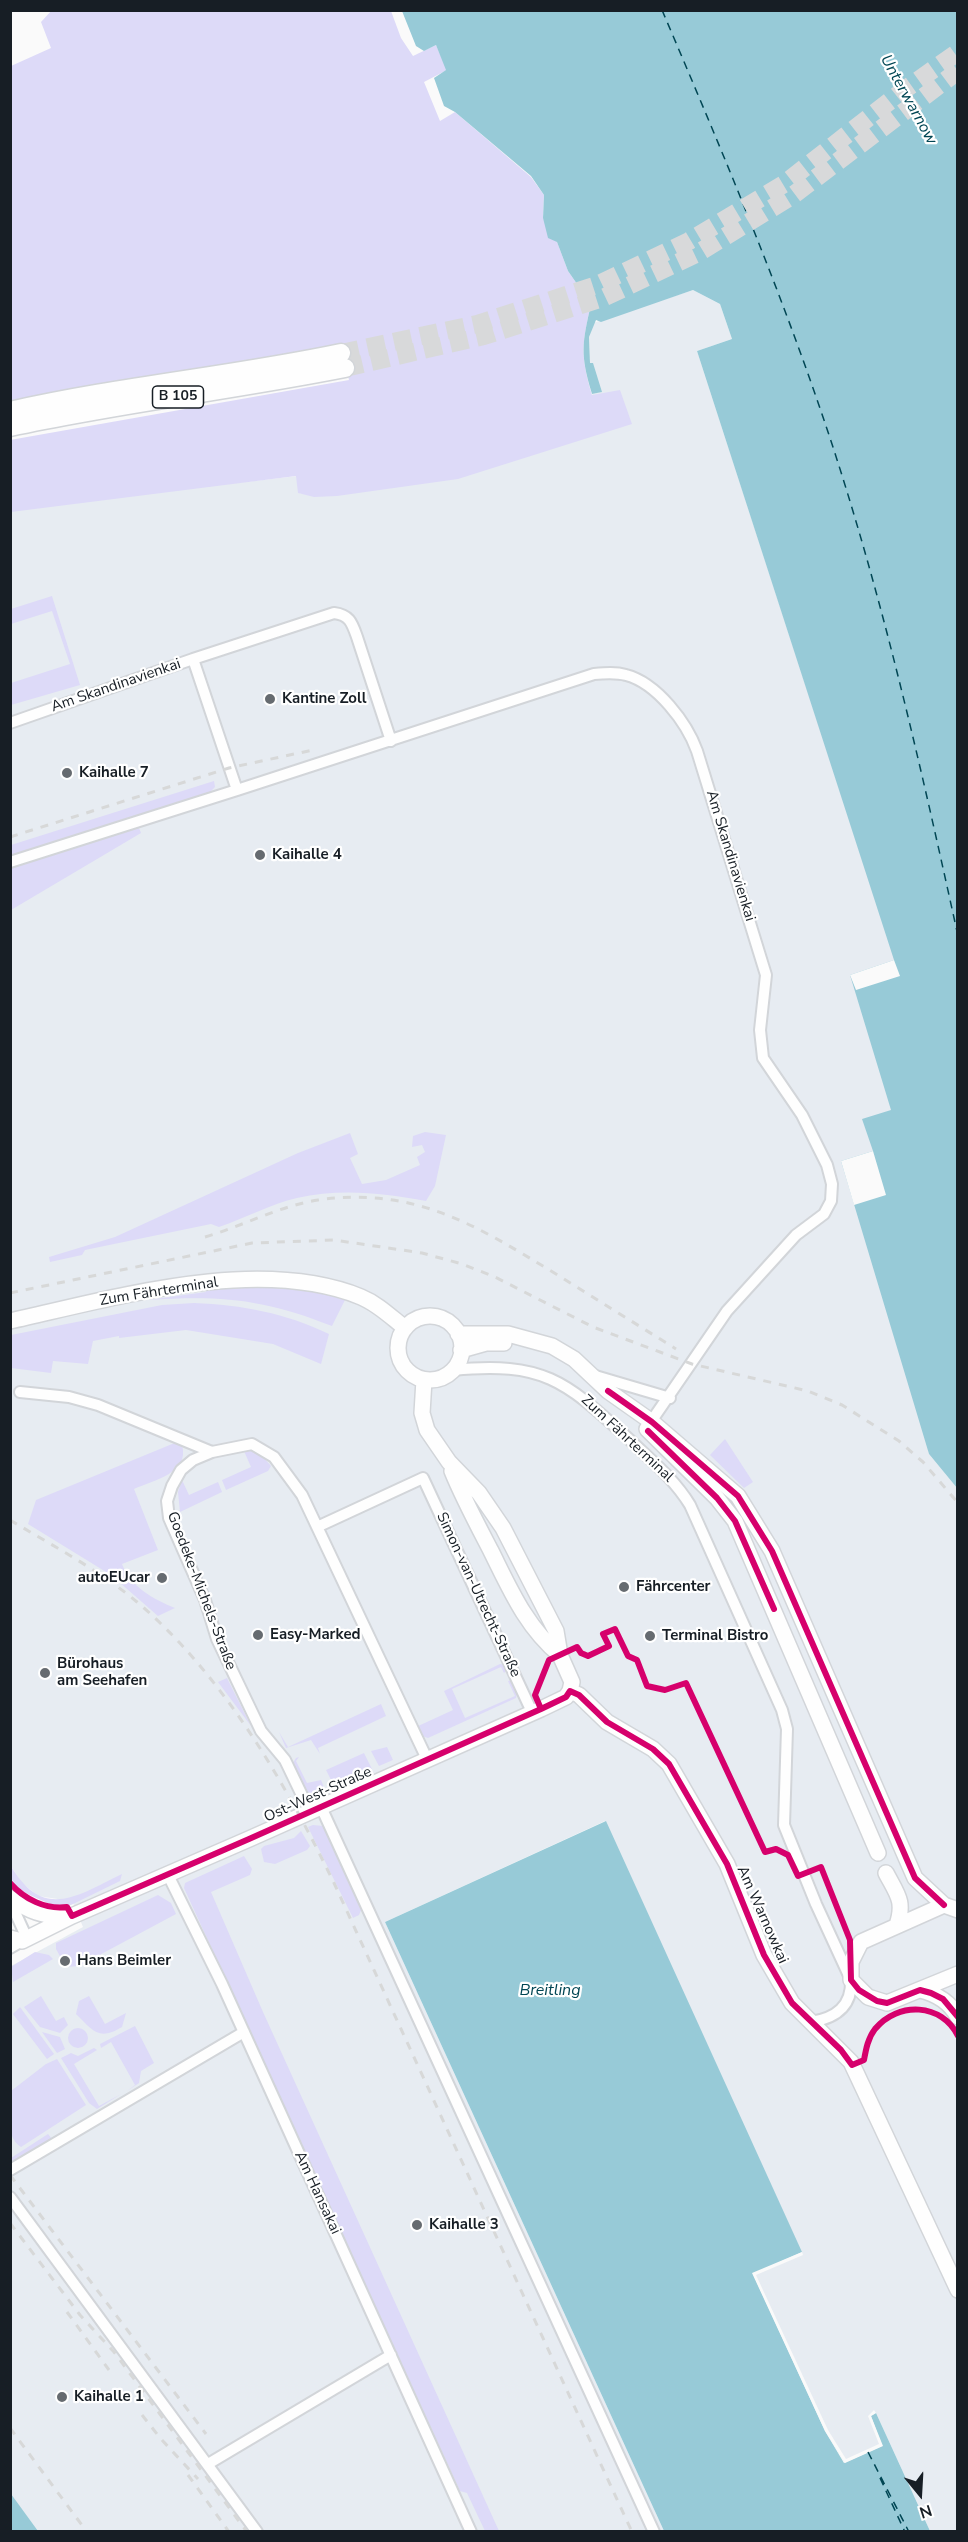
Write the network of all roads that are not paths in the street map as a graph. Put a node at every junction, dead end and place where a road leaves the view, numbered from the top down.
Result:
1 (10, 411) edge
2 (10, 427) edge
3 (194, 660) junction
4 (10, 723) edge
5 (391, 741) junction
6 (237, 790) junction
7 (10, 862) edge
8 (10, 1320) edge
9 (405, 1328) junction
10 (460, 1342) junction
11 (453, 1370) junction
12 (590, 1374) junction
13 (424, 1380) junction
14 (20, 1392) dead end
15 (670, 1398) junction
16 (649, 1426) junction
17 (212, 1452) junction
18 (448, 1462) junction
19 (317, 1527) junction
20 (560, 1655) junction
21 (570, 1691) junction
22 (532, 1712) junction
23 (427, 1759) junction
24 (316, 1809) junction
25 (878, 1853) dead end
26 (167, 1873) junction
27 (886, 1873) dead end
28 (10, 1900) edge
29 (951, 1908) edge
30 (72, 1916) junction
31 (897, 1925) junction
32 (14, 1942) edge
33 (957, 1974) edge
34 (851, 1980) junction
35 (920, 1990) junction
36 (957, 2018) edge
37 (811, 2022) junction
38 (244, 2032) junction
39 (10, 2170) edge
40 (10, 2197) edge
41 (957, 2290) edge
42 (391, 2355) junction
43 (208, 2464) junction
44 (257, 2532) edge
45 (471, 2532) edge
46 (654, 2532) edge

1 - 2 highway, B 105
3 - 4 street, Am Skandinavienkai
3 - 5 street
3 - 6 street, Am Skandinavienkai
5 - 6 street, Am Skandinavienkai
5 - 15 street, Am Skandinavienkai
6 - 7 street, Am Skandinavienkai
8 - 9 street, Zum Fährterminal
9 - 10 street
9 - 13 street
10 - 11 street
10 - 12 street, Zum Fährterminal
10 - 16 street, Zum Fährterminal
11 - 13 street, Zum Fährterminal
11 - 34 street, Zum Fährterminal
12 - 15 street
12 - 16 street, Zum Fährterminal
13 - 18 street
14 - 17 street
15 - 16 street, Am Skandinavienkai
16 - 25 street, Zum Fährterminal
16 - 29 street, Zum Fährterminal
17 - 19 street, Goedeke-Michels-Straße
17 - 24 street, Goedeke-Michels-Straße
18 - 20 street
18 - 20 street
19 - 22 street, Simon-van-Utrecht-Straße
19 - 23 street, Goedeke-Michels-Straße
20 - 21 street
21 - 22 street, Ost-West-Straße
21 - 37 street, Am Warnowkai
22 - 23 street, Ost-West-Straße
23 - 24 street, Ost-West-Straße
24 - 26 street, Ost-West-Straße
24 - 46 street, Goedeke-Michels-Straße
26 - 30 street, Ost-West-Straße
26 - 38 street, Am Hansakai
27 - 31 street
28 - 30 street
28 - 32 street
29 - 31 street
30 - 32 street, Ost-West-Straße
31 - 34 street
33 - 35 street
34 - 35 street
34 - 37 street
35 - 36 street
37 - 41 street, Am Warnowkai
38 - 39 street
38 - 42 street, Am Hansakai
40 - 43 street
42 - 43 street
42 - 45 street, Am Hansakai
43 - 44 street

